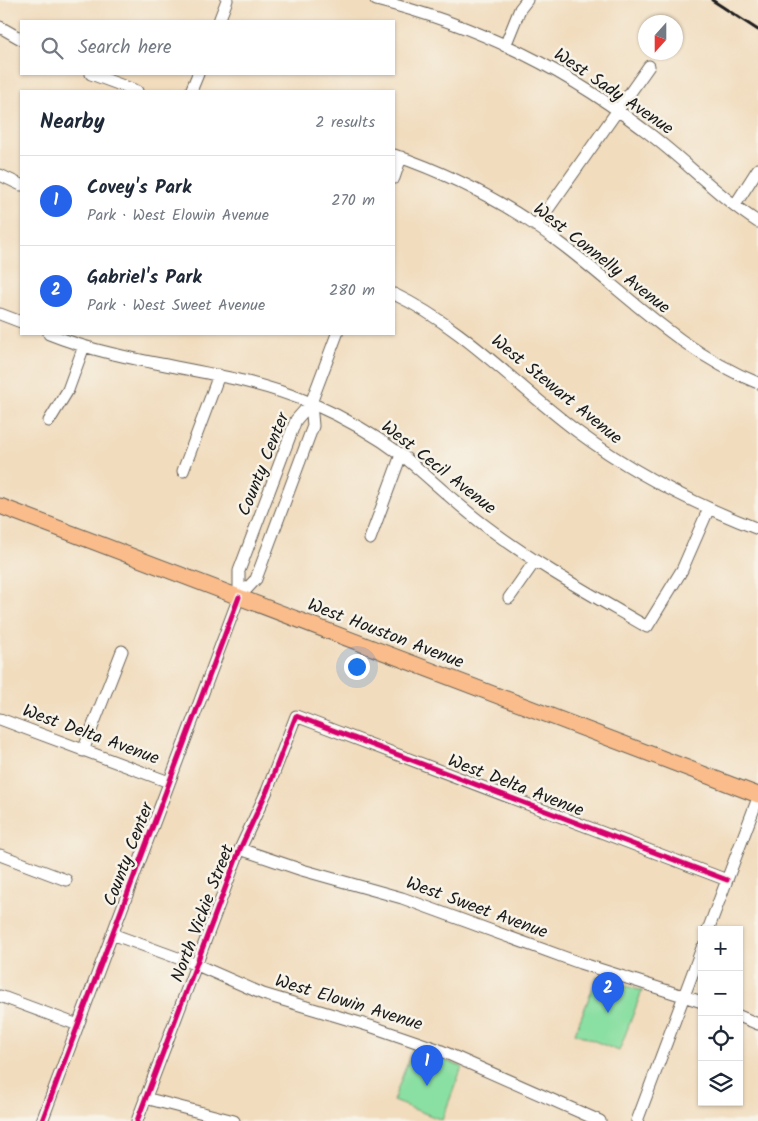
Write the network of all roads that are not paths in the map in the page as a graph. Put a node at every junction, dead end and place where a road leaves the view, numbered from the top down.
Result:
1 (227, 0) edge
2 (377, 0) edge
3 (527, 0) edge
4 (219, 20) edge
5 (0, 27) edge
6 (20, 38) edge
7 (505, 46) junction
8 (648, 66) dead end
9 (94, 75) edge
10 (198, 75) edge
11 (134, 90) edge
12 (191, 90) edge
13 (619, 111) junction
14 (397, 156) edge
15 (758, 169) edge
16 (395, 171) edge
17 (0, 174) edge
18 (20, 184) edge
19 (735, 205) junction
20 (758, 222) edge
21 (536, 226) junction
22 (395, 295) edge
23 (0, 314) edge
24 (20, 322) edge
25 (52, 335) edge
26 (337, 335) edge
27 (84, 346) junction
28 (219, 375) junction
29 (758, 383) edge
30 (311, 403) junction
31 (49, 421) dead end
32 (401, 455) junction
33 (183, 471) dead end
34 (0, 506) edge
35 (709, 508) junction
36 (758, 529) edge
37 (370, 539) dead end
38 (535, 561) junction
39 (239, 597) junction
40 (509, 598) dead end
41 (122, 652) dead end
42 (296, 716) joint
43 (0, 719) edge
44 (83, 751) junction
45 (170, 782) junction
46 (758, 797) edge
47 (240, 849) junction
48 (0, 855) edge
49 (66, 880) dead end
50 (727, 880) junction
51 (710, 926) edge
52 (112, 934) junction
53 (698, 959) edge
54 (197, 965) junction
55 (0, 996) edge
56 (684, 996) junction
57 (698, 1001) edge
58 (743, 1018) edge
59 (758, 1024) edge
60 (78, 1025) junction
61 (145, 1098) junction
62 (42, 1121) edge
63 (137, 1121) edge
64 (234, 1121) edge
65 (600, 1121) edge
66 (637, 1121) edge

1 - 4 street
2 - 7 street, West Sady Avenue
3 - 7 street
5 - 6 street
7 - 13 street, West Sady Avenue
8 - 13 street
9 - 11 street
10 - 12 street
13 - 19 street, West Sady Avenue
13 - 21 street
14 - 16 street
14 - 21 street, West Connelly Avenue
15 - 19 street
17 - 18 street
19 - 20 street, West Sady Avenue
21 - 29 street, West Connelly Avenue
22 - 35 street, West Stewart Avenue
23 - 24 street
25 - 27 street, West Cecil Avenue
26 - 30 street, County Center
27 - 28 street, West Cecil Avenue
27 - 31 street
28 - 30 street, West Cecil Avenue
28 - 33 street
30 - 32 street, West Cecil Avenue
30 - 39 street, County Center
30 - 39 street, County Center
32 - 37 street
32 - 38 street, West Cecil Avenue
34 - 39 main road, West Houston Avenue
35 - 36 street, West Stewart Avenue
35 - 38 street, West Cecil Avenue
38 - 40 street
39 - 45 street, County Center
39 - 46 main road, West Houston Avenue
41 - 44 street
42 - 47 street, North Vickie Street
42 - 50 street, West Delta Avenue
43 - 44 street, West Delta Avenue
44 - 45 street, West Delta Avenue
45 - 52 street, County Center
46 - 50 street
47 - 54 street, North Vickie Street
47 - 56 street, West Sweet Avenue
48 - 49 street
50 - 51 street
52 - 54 street, West Elowin Avenue
52 - 60 street, County Center
53 - 56 street
54 - 61 street, North Vickie Street
54 - 65 street, West Elowin Avenue
55 - 60 street
56 - 57 street, West Sweet Avenue
56 - 66 street
58 - 59 street
60 - 62 street, County Center
61 - 63 street, North Vickie Street
61 - 64 street

